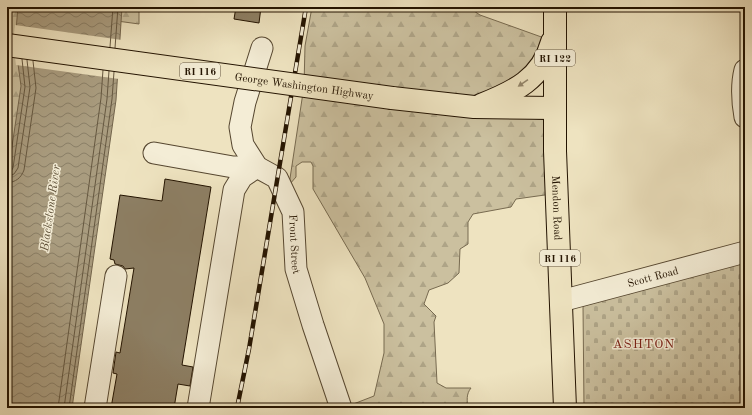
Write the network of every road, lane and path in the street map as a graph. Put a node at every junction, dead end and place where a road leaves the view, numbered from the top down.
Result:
1 (555, 17) edge
2 (7, 45) edge
3 (262, 48) dead end
4 (745, 70) edge
5 (474, 107) junction
6 (555, 108) junction
7 (745, 117) edge
8 (154, 153) dead end
9 (257, 167) junction
10 (745, 252) edge
11 (116, 276) dead end
12 (561, 301) junction
13 (95, 408) edge
14 (198, 408) edge
15 (341, 408) edge
16 (565, 408) edge

1 -> 5 main road
1 - 6 main road, Mendon Road / RI 122
2 - 5 main road, George Washington Highway / RI 116, bridge
3 - 9 street, Front Street
4 - 7 street
5 - 6 main road, George Washington Highway / RI 116
6 - 12 main road, Mendon Road / RI 116
8 - 9 street
9 - 14 street
9 - 15 street, Front Street
10 - 12 street, Scott Road
11 - 13 street
12 - 16 main road, Mendon Road / RI 116

